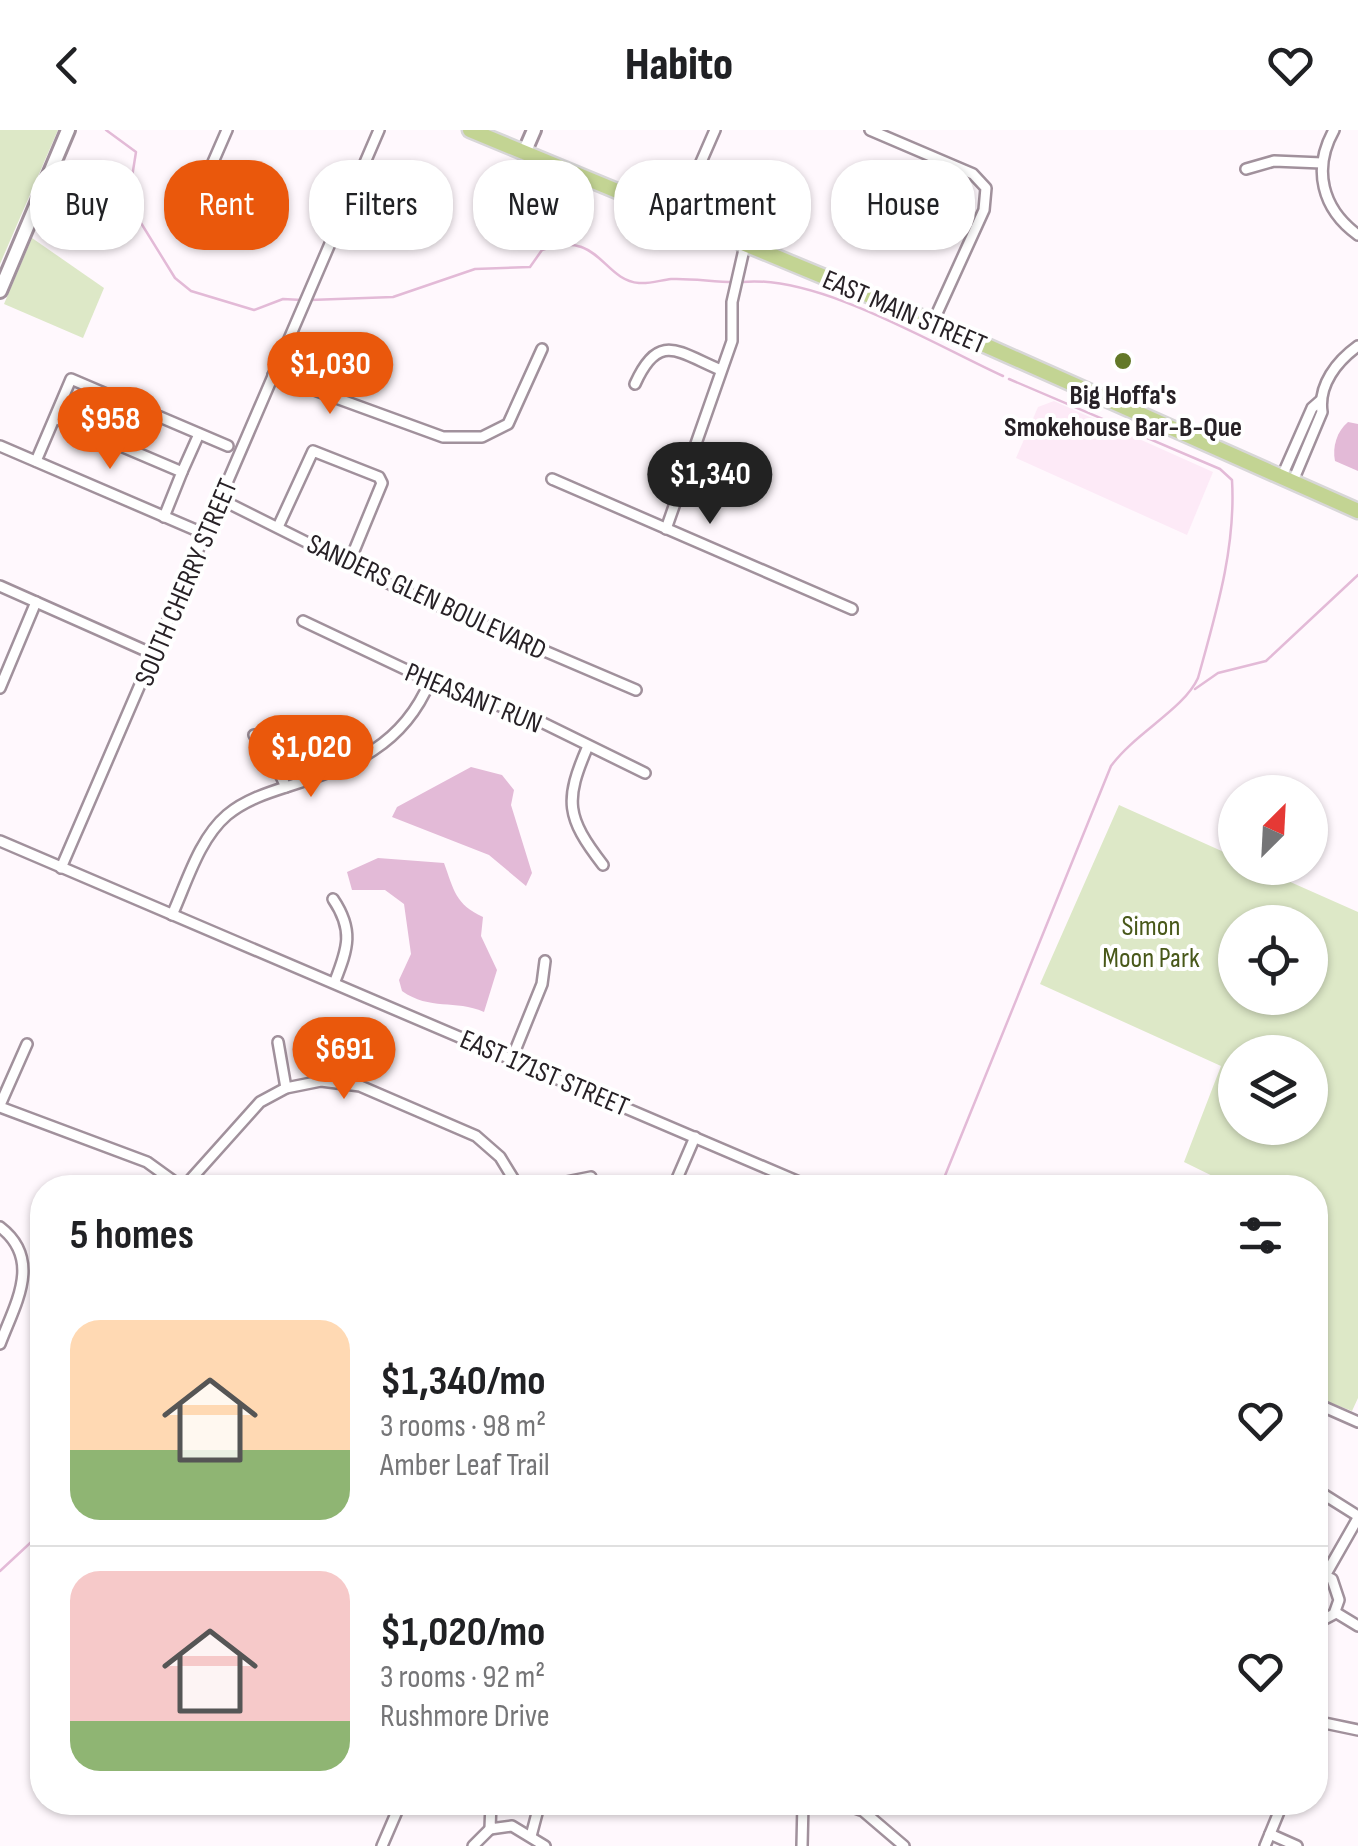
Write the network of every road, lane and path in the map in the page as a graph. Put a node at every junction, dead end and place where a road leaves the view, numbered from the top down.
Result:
1 (68, 130) edge
2 (227, 130) edge
3 (379, 130) edge
4 (470, 130) edge
5 (534, 130) edge
6 (716, 130) edge
7 (870, 130) edge
8 (1334, 130) edge
9 (524, 153) junction
10 (214, 160) edge
11 (703, 160) edge
12 (1322, 163) junction
13 (1246, 169) dead end
14 (614, 191) edge
15 (1358, 235) edge
16 (744, 250) edge
17 (757, 250) edge
18 (0, 291) edge
19 (934, 322) junction
20 (1358, 346) edge
21 (542, 349) dead end
22 (721, 370) junction
23 (274, 376) junction
24 (635, 384) dead end
25 (55, 418) junction
26 (199, 434) junction
27 (0, 446) edge
28 (228, 446) dead end
29 (36, 462) junction
30 (182, 472) junction
31 (1287, 478) junction
32 (552, 480) dead end
33 (220, 499) junction
34 (1358, 511) edge
35 (164, 516) junction
36 (278, 527) junction
37 (666, 529) junction
38 (205, 534) junction
39 (349, 563) junction
40 (0, 586) edge
41 (36, 602) junction
42 (852, 610) dead end
43 (303, 621) dead end
44 (153, 654) junction
45 (430, 681) junction
46 (0, 688) edge
47 (636, 690) dead end
48 (254, 736) dead end
49 (588, 746) junction
50 (645, 773) dead end
51 (286, 787) junction
52 (0, 841) edge
53 (603, 865) dead end
54 (61, 868) junction
55 (333, 898) dead end
56 (172, 915) junction
57 (545, 962) dead end
58 (335, 981) junction
59 (278, 1042) dead end
60 (27, 1044) dead end
61 (512, 1058) junction
62 (286, 1088) junction
63 (0, 1106) edge
64 (695, 1137) junction
65 (171, 1175) edge
66 (194, 1175) edge
67 (511, 1175) edge
68 (679, 1175) edge
69 (784, 1175) edge
70 (0, 1226) edge
71 (0, 1344) edge
72 (1328, 1409) edge
73 (1358, 1422) edge
74 (1328, 1498) edge
75 (1358, 1517) edge
76 (1328, 1560) edge
77 (1328, 1580) edge
78 (1334, 1612) junction
79 (1328, 1616) edge
80 (1358, 1626) edge
81 (1328, 1724) edge
82 (1358, 1730) edge
83 (395, 1815) edge
84 (491, 1815) edge
85 (537, 1815) edge
86 (803, 1815) edge
87 (868, 1815) edge
88 (1278, 1815) edge
89 (490, 1829) junction
90 (1270, 1834) junction
91 (531, 1836) junction
92 (382, 1846) edge
93 (473, 1846) edge
94 (544, 1846) edge
95 (802, 1846) edge
96 (904, 1846) edge
97 (1265, 1846) edge
98 (1297, 1846) edge

1 - 18 street
2 - 10 street
3 - 23 street, SOUTH CHERRY STREET
4 - 9 main road, EAST MAIN STREET
5 - 9 street
6 - 11 street
7 - 19 street
8 - 12 street
9 - 14 main road, EAST MAIN STREET
12 - 13 street
12 - 15 street
16 - 22 street
17 - 19 main road, EAST MAIN STREET
19 - 31 main road, EAST MAIN STREET
20 - 31 street
21 - 23 street
22 - 24 street
22 - 37 street
23 - 33 street, SOUTH CHERRY STREET
25 - 26 street
25 - 29 street
25 - 30 street
26 - 28 street
26 - 30 street
27 - 29 street
29 - 35 street
30 - 35 street
31 - 34 main road, EAST MAIN STREET
32 - 37 street
33 - 36 street, SANDERS GLEN BOULEVARD
33 - 38 street, SOUTH CHERRY STREET
35 - 38 street
36 - 39 street, SANDERS GLEN BOULEVARD
36 - 39 street
37 - 42 street
38 - 44 street, SOUTH CHERRY STREET
39 - 47 street, SANDERS GLEN BOULEVARD
40 - 41 street
41 - 44 street
41 - 46 street
43 - 45 street, PHEASANT RUN
44 - 54 street, SOUTH CHERRY STREET
45 - 49 street, PHEASANT RUN
45 - 51 street
48 - 51 street
49 - 50 street, PHEASANT RUN
49 - 53 street
51 - 56 street
52 - 54 street, EAST 171ST STREET
54 - 56 street, EAST 171ST STREET
55 - 58 street
56 - 58 street, EAST 171ST STREET
57 - 61 street
58 - 61 street, EAST 171ST STREET
59 - 62 street
60 - 63 street
61 - 64 street, EAST 171ST STREET
62 - 66 street
62 - 67 street
63 - 65 street
64 - 68 street
64 - 69 street, EAST 171ST STREET
70 - 71 street
72 - 73 street
74 - 75 street
75 - 76 street
77 - 78 street
78 - 79 street
78 - 80 street
81 - 82 street
83 - 92 street
84 - 89 street
85 - 91 street
86 - 95 street
87 - 96 street
88 - 90 street
89 - 91 street
89 - 93 street
90 - 97 street
90 - 98 street
91 - 94 street

